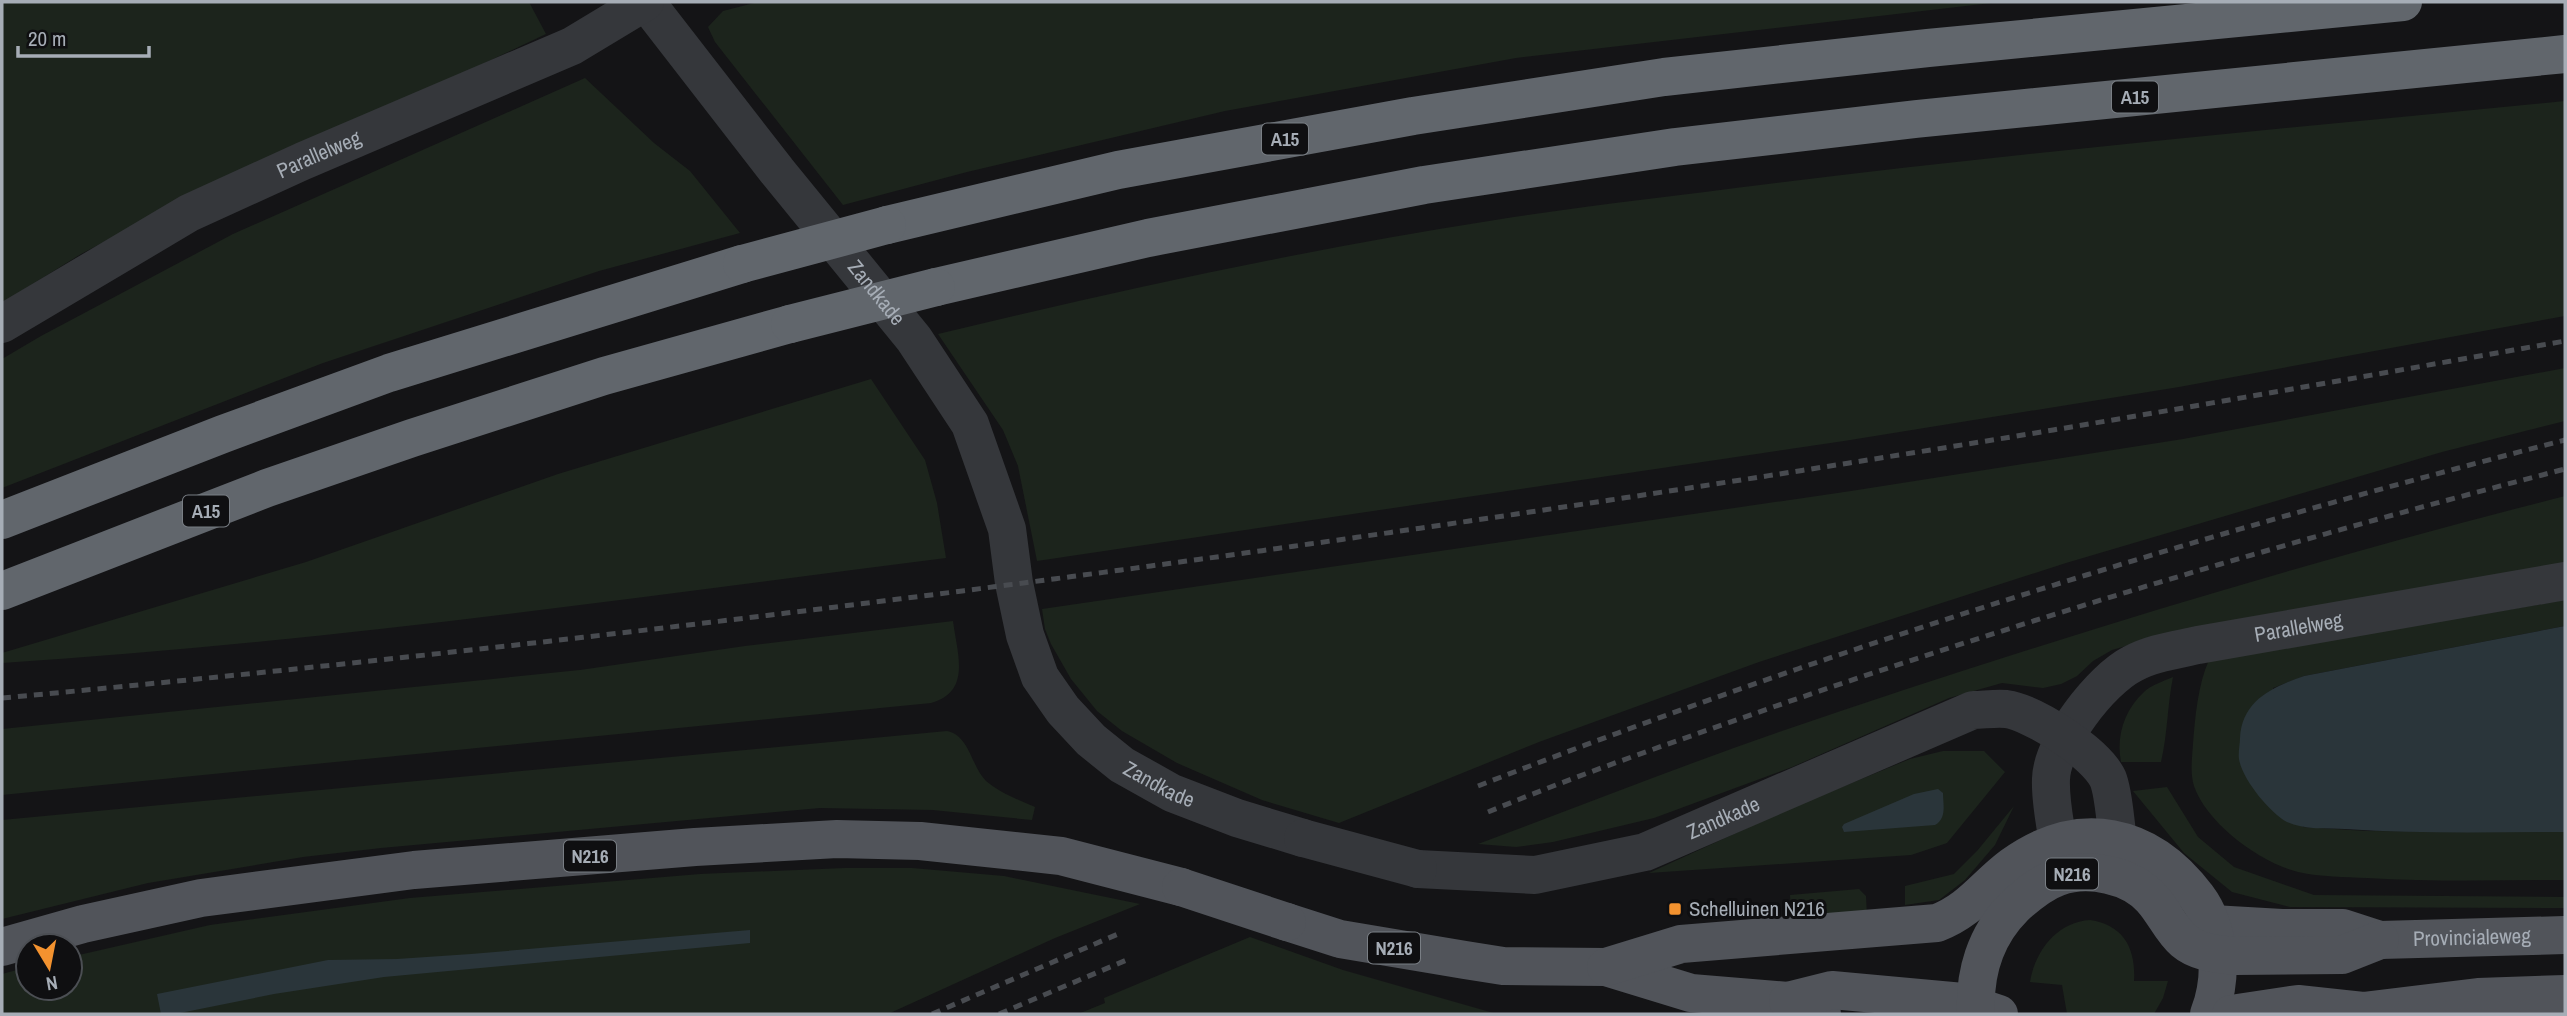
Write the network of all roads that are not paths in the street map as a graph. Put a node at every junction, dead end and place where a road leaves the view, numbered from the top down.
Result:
1 (645, 2) edge
2 (2403, 2) edge
3 (2565, 54) edge
4 (2, 324) edge
5 (2, 520) edge
6 (2565, 581) edge
7 (2, 591) edge
8 (2065, 738) junction
9 (2118, 839) junction
10 (2058, 860) junction
11 (2565, 935) edge
12 (2215, 939) junction
13 (2, 947) edge
14 (1606, 967) junction
15 (2565, 994) edge
16 (1805, 1007) edge
17 (1984, 1011) edge
18 (2359, 1013) edge
19 (2209, 1014) edge
20 (2231, 1014) edge

1 - 4 street, Parallelweg
1 - 8 street, Zandkade, bridge
2 - 5 highway, A15, bridge
3 - 7 highway, A15, bridge
6 - 8 street, Parallelweg
8 - 9 street, Zandkade
8 - 10 street
9 - 10 main road, N216
9 - 12 main road, N216
10 - 12 main road, N216
10 - 14 main road, N216
10 - 17 main road, N216
11 - 12 main road, Provincialeweg / N216
12 - 19 main road
13 - 14 main road, N216, bridge
14 - 16 main road, N216
15 - 18 main road
16 - 17 main road, N216
18 - 20 main road

